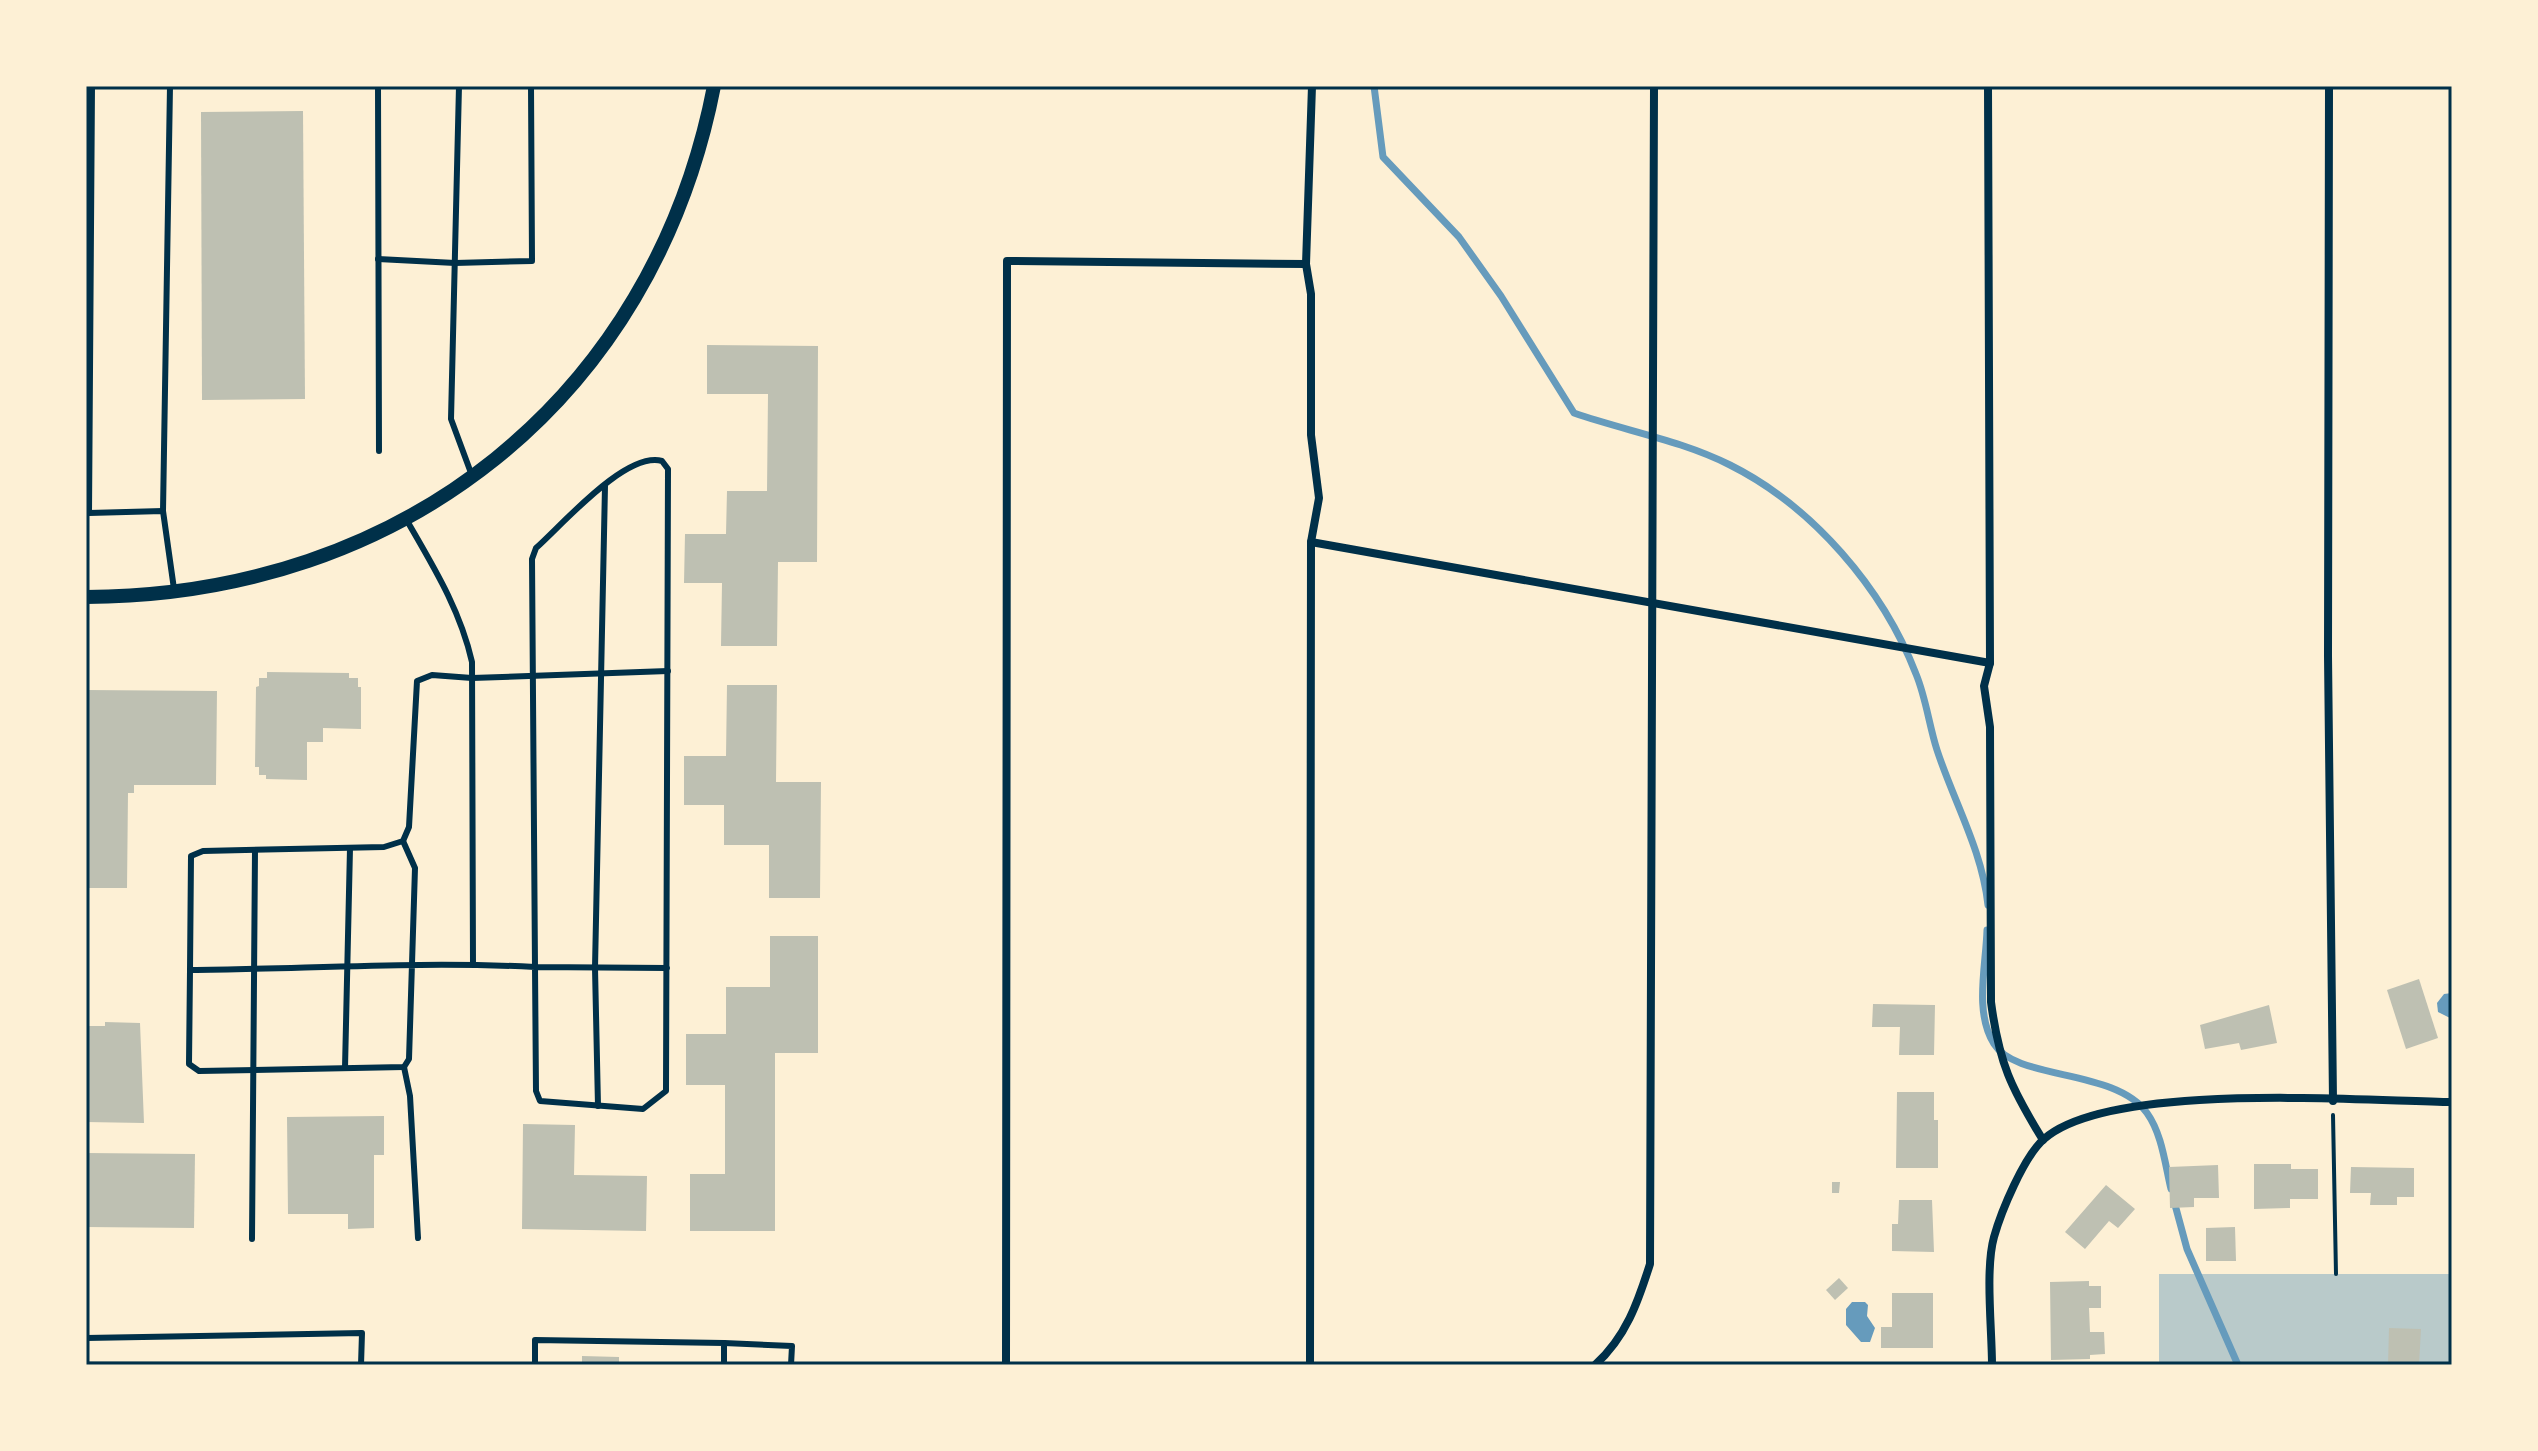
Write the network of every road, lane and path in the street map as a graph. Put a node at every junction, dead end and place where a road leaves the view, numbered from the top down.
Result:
1 (92, 86) edge
2 (170, 86) edge
3 (378, 86) edge
4 (459, 86) edge
5 (531, 86) edge
6 (714, 86) edge
7 (1312, 86) edge
8 (1654, 86) edge
9 (1988, 86) edge
10 (2329, 86) edge
11 (378, 259) junction
12 (455, 263) junction
13 (1306, 264) junction
14 (379, 451) dead end
15 (472, 477) junction
16 (605, 486) junction
17 (163, 511) junction
18 (406, 519) junction
19 (1311, 542) junction
20 (175, 594) junction
21 (86, 597) edge
22 (1651, 605) junction
23 (1990, 663) junction
24 (668, 671) junction
25 (601, 673) junction
26 (533, 676) junction
27 (472, 678) junction
28 (403, 841) junction
29 (350, 848) junction
30 (255, 850) junction
31 (473, 964) junction
32 (410, 966) junction
33 (348, 967) junction
34 (535, 967) junction
35 (595, 968) junction
36 (667, 968) junction
37 (190, 970) junction
38 (252, 970) junction
39 (404, 1067) junction
40 (345, 1068) junction
41 (252, 1070) junction
42 (2333, 1101) junction
43 (2452, 1102) edge
44 (598, 1106) junction
45 (2043, 1140) junction
46 (418, 1238) dead end
47 (252, 1239) dead end
48 (2336, 1274) dead end
49 (86, 1338) edge
50 (724, 1343) junction
51 (361, 1365) edge
52 (535, 1365) edge
53 (724, 1365) edge
54 (791, 1365) edge
55 (1006, 1365) edge
56 (1310, 1365) edge
57 (1595, 1365) edge
58 (1992, 1365) edge

1 - 17 lane
2 - 17 lane
3 - 11 lane
4 - 12 lane
5 - 12 lane
6 - 15 street
7 - 13 street
8 - 22 street
9 - 23 street
10 - 42 street
11 - 12 lane
11 - 14 lane
12 - 15 lane
13 - 19 street
13 - 55 street
15 - 18 street
16 - 24 lane
16 - 25 lane
16 - 26 lane
17 - 20 lane
18 - 20 street
18 - 27 lane
19 - 22 street
19 - 56 street
20 - 21 street
22 - 23 street
22 - 57 street
23 - 45 street
24 - 25 lane
24 - 36 lane
25 - 26 lane
25 - 35 lane
26 - 27 lane
26 - 34 lane
27 - 28 lane
27 - 31 lane
28 - 29 lane
28 - 32 lane
29 - 30 lane
29 - 33 lane
30 - 37 lane
30 - 38 lane
31 - 32 lane
31 - 34 lane
32 - 33 lane
32 - 39 lane
33 - 38 lane
33 - 40 lane
34 - 35 lane
34 - 44 lane
35 - 36 lane
35 - 44 lane
36 - 44 lane
37 - 38 lane
37 - 41 lane
38 - 41 lane
39 - 40 lane
39 - 46 lane
40 - 41 lane
41 - 47 lane
42 - 43 street
42 - 45 street
42 - 48 path
45 - 58 street
49 - 51 lane
50 - 52 lane
50 - 53 lane
50 - 54 lane

